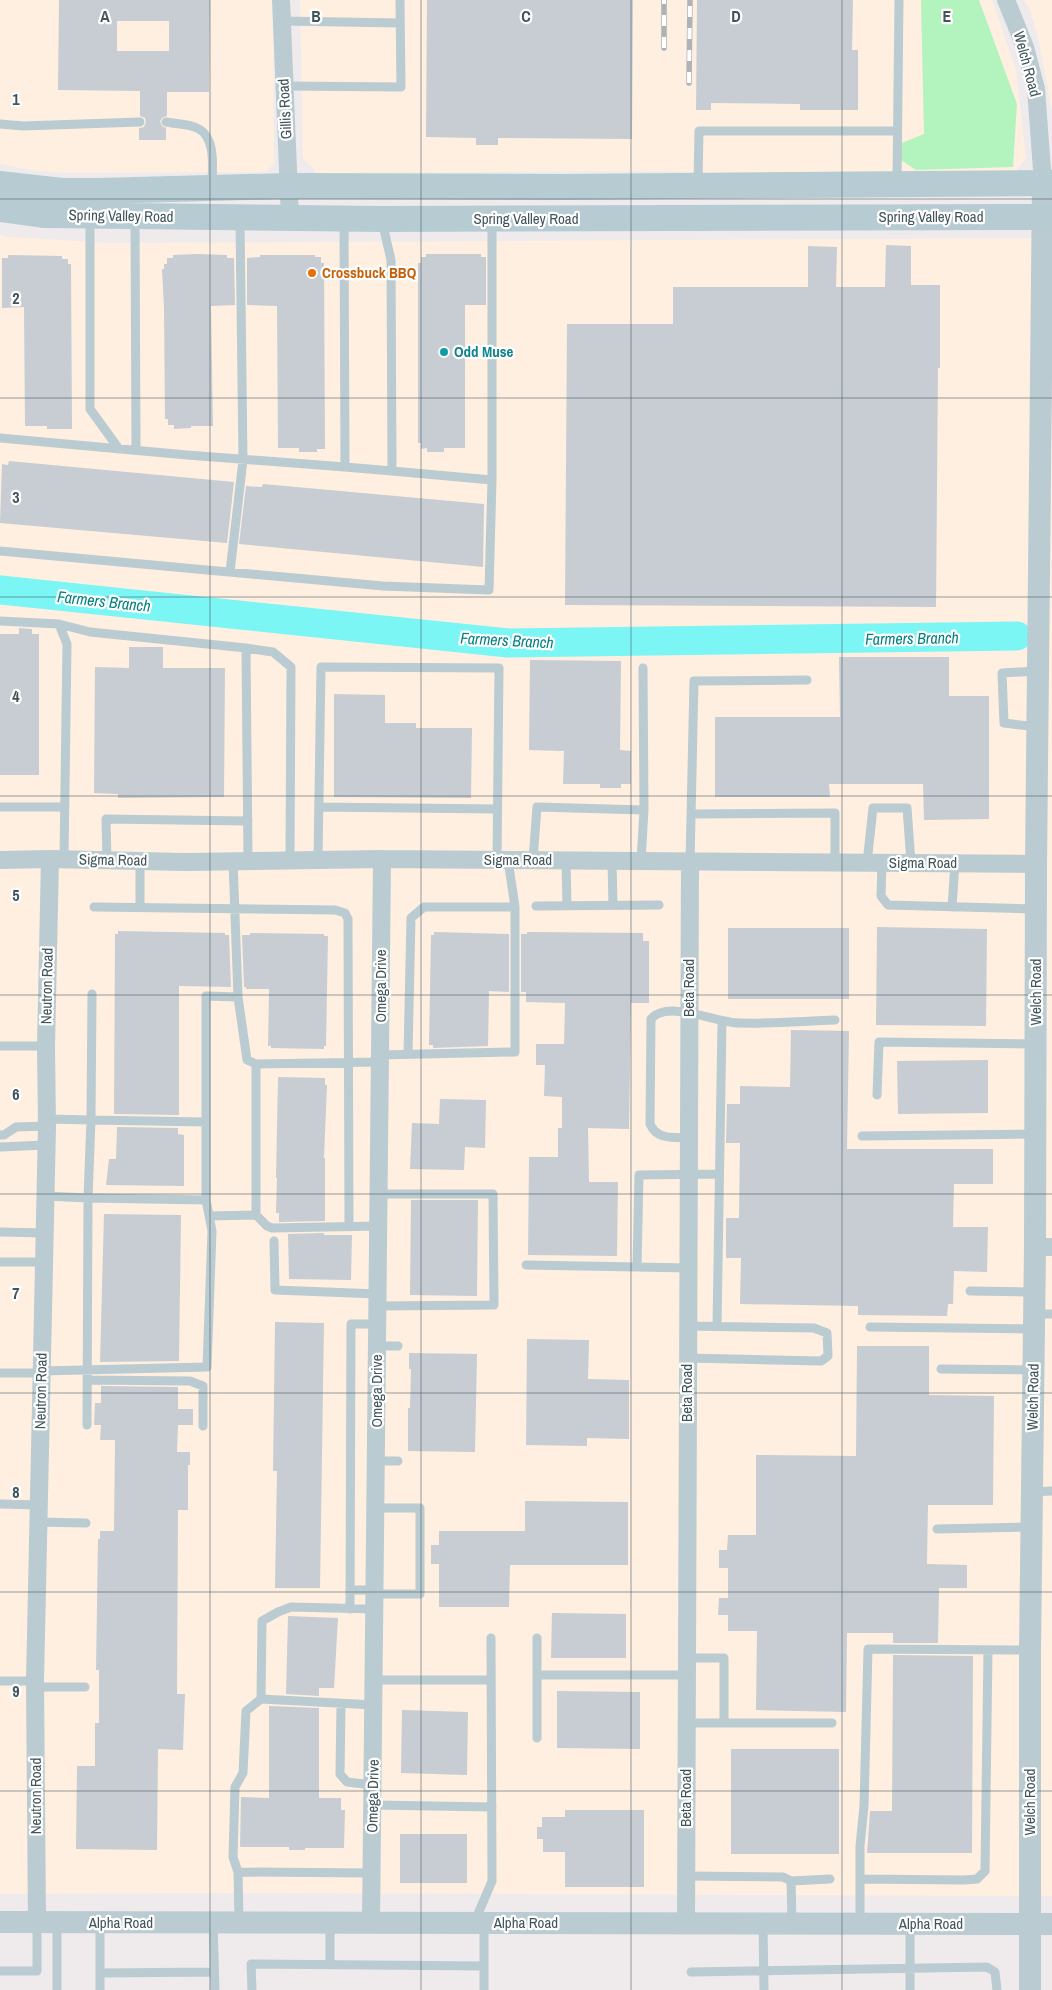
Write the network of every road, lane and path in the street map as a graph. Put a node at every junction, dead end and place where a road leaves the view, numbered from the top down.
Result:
1 (280, 0) edge
2 (400, 0) edge
3 (899, 0) edge
4 (1006, 0) edge
5 (281, 21) junction
6 (400, 23) junction
7 (283, 86) junction
8 (140, 122) dead end
9 (166, 122) dead end
10 (0, 124) edge
11 (897, 132) junction
12 (1048, 183) edge
13 (0, 184) edge
14 (896, 184) junction
15 (288, 186) junction
16 (698, 186) junction
17 (562, 187) junction
18 (212, 188) junction
19 (0, 209) edge
20 (90, 215) junction
21 (135, 216) junction
22 (240, 217) junction
23 (1048, 217) edge
24 (290, 218) junction
25 (344, 219) junction
26 (381, 219) junction
27 (492, 219) junction
28 (562, 219) junction
29 (1047, 389) edge
30 (0, 438) edge
31 (119, 449) junction
32 (136, 450) junction
33 (243, 460) junction
34 (345, 467) junction
35 (392, 472) junction
36 (492, 480) junction
37 (0, 551) edge
38 (230, 572) junction
39 (0, 621) edge
40 (59, 624) junction
41 (246, 648) junction
42 (643, 668) dead end
43 (1045, 671) edge
44 (807, 680) dead end
45 (1037, 727) junction
46 (0, 806) edge
47 (65, 807) junction
48 (319, 807) junction
49 (496, 809) junction
50 (644, 810) junction
51 (692, 814) junction
52 (248, 820) junction
53 (57, 859) junction
54 (290, 859) junction
55 (318, 859) junction
56 (382, 859) junction
57 (0, 860) edge
58 (107, 860) junction
59 (240, 860) junction
60 (502, 860) junction
61 (533, 860) junction
62 (140, 861) junction
63 (566, 861) junction
64 (612, 861) junction
65 (641, 861) junction
66 (690, 862) junction
67 (835, 862) junction
68 (875, 863) junction
69 (912, 863) junction
70 (955, 863) junction
71 (1036, 864) junction
72 (566, 905) junction
73 (613, 905) junction
74 (659, 905) dead end
75 (536, 906) dead end
76 (94, 907) dead end
77 (140, 907) junction
78 (233, 907) junction
79 (515, 907) junction
80 (952, 907) junction
81 (1036, 909) junction
82 (92, 994) dead end
83 (238, 997) junction
84 (689, 1012) junction
85 (835, 1020) dead end
86 (722, 1022) junction
87 (1035, 1044) junction
88 (0, 1046) edge
89 (46, 1046) junction
90 (408, 1054) junction
91 (380, 1058) junction
92 (349, 1063) junction
93 (256, 1064) junction
94 (878, 1096) dead end
95 (91, 1120) junction
96 (206, 1122) junction
97 (47, 1123) junction
98 (1035, 1134) junction
99 (0, 1135) edge
100 (862, 1136) dead end
101 (688, 1138) junction
102 (46, 1145) junction
103 (0, 1147) edge
104 (688, 1174) junction
105 (719, 1174) junction
106 (379, 1194) junction
107 (45, 1196) junction
108 (88, 1198) junction
109 (206, 1200) junction
110 (256, 1215) junction
111 (210, 1216) junction
112 (379, 1226) junction
113 (349, 1227) junction
114 (0, 1232) edge
115 (44, 1233) junction
116 (274, 1240) dead end
117 (1043, 1247) edge
118 (0, 1262) edge
119 (44, 1262) junction
120 (526, 1265) dead end
121 (637, 1266) junction
122 (688, 1268) junction
123 (970, 1291) dead end
124 (378, 1300) junction
125 (1038, 1312) edge
126 (378, 1324) junction
127 (688, 1326) junction
128 (717, 1326) junction
129 (870, 1327) dead end
130 (378, 1346) junction
131 (398, 1346) dead end
132 (687, 1358) junction
133 (941, 1369) dead end
134 (1033, 1370) junction
135 (42, 1372) junction
136 (0, 1373) edge
137 (87, 1375) junction
138 (87, 1425) dead end
139 (203, 1426) dead end
140 (377, 1461) junction
141 (398, 1461) dead end
142 (1042, 1491) edge
143 (0, 1504) edge
144 (376, 1508) junction
145 (39, 1514) junction
146 (86, 1523) dead end
147 (1031, 1527) junction
148 (938, 1529) dead end
149 (350, 1590) junction
150 (375, 1598) junction
151 (350, 1609) junction
152 (491, 1638) dead end
153 (537, 1638) dead end
154 (988, 1650) junction
155 (1030, 1650) junction
156 (686, 1666) junction
157 (537, 1675) junction
158 (374, 1680) junction
159 (491, 1680) junction
160 (0, 1681) edge
161 (35, 1684) junction
162 (85, 1687) dead end
163 (261, 1699) junction
164 (341, 1704) junction
165 (374, 1705) junction
166 (686, 1723) junction
167 (724, 1723) junction
168 (832, 1723) dead end
169 (537, 1738) dead end
170 (373, 1784) junction
171 (372, 1805) junction
172 (492, 1807) junction
173 (238, 1872) junction
174 (372, 1873) junction
175 (686, 1876) junction
176 (830, 1879) dead end
177 (860, 1879) junction
178 (791, 1881) junction
179 (0, 1922) edge
180 (47, 1922) junction
181 (100, 1922) junction
182 (214, 1923) junction
183 (239, 1923) junction
184 (330, 1923) junction
185 (371, 1924) junction
186 (479, 1924) junction
187 (686, 1924) junction
188 (763, 1924) junction
189 (792, 1924) junction
190 (860, 1924) junction
191 (910, 1924) junction
192 (1041, 1924) edge
193 (330, 1965) junction
194 (484, 1966) junction
195 (910, 1967) junction
196 (764, 1970) junction
197 (0, 1971) edge
198 (214, 1972) junction
199 (691, 1972) dead end
200 (100, 1973) junction
201 (57, 1990) edge
202 (100, 1990) edge
203 (215, 1990) edge
204 (252, 1990) edge
205 (484, 1990) edge
206 (764, 1990) edge
207 (910, 1990) edge
208 (997, 1990) edge
209 (1030, 1990) edge

1 - 5 street, Gillis Road
2 - 6 lane
3 - 11 lane
4 - 12 street, Welch Road
5 - 6 lane
5 - 7 street, Gillis Road
6 - 7 lane
7 - 15 street, Gillis Road
8 - 10 lane
9 - 18 lane
11 - 14 lane
11 - 16 lane
12 - 14 main road, Spring Valley Road
12 - 23 street, Welch Road
13 - 18 main road, Spring Valley Road
14 - 16 main road, Spring Valley Road
15 - 17 main road, Spring Valley Road
15 - 18 main road, Spring Valley Road
15 - 24 street, Gillis Road
16 - 17 main road, Spring Valley Road
17 - 28 main road
19 - 20 main road, Spring Valley Road
20 - 21 main road, Spring Valley Road
20 - 31 lane
21 - 22 main road, Spring Valley Road
21 - 32 lane
22 - 24 main road, Spring Valley Road
22 - 33 lane
23 - 28 main road, Spring Valley Road
23 - 29 street, Welch Road
24 - 25 main road, Spring Valley Road
25 - 26 main road, Spring Valley Road
25 - 34 lane
26 - 27 main road, Spring Valley Road
26 - 35 lane
27 - 28 main road, Spring Valley Road
27 - 36 lane
29 - 43 street, Welch Road
30 - 31 lane
31 - 32 lane
32 - 33 lane
33 - 34 lane
33 - 38 lane
34 - 35 lane
35 - 36 lane
36 - 38 lane
37 - 38 lane
39 - 40 lane
40 - 41 lane
40 - 47 lane
41 - 52 lane
41 - 54 lane
42 - 50 lane
43 - 45 street, Welch Road
43 - 45 lane
44 - 51 lane
45 - 71 street, Welch Road
46 - 47 lane
47 - 53 lane
48 - 49 lane
48 - 49 lane
48 - 55 lane
49 - 60 lane
50 - 61 lane
50 - 65 lane
51 - 66 lane
51 - 67 lane
52 - 58 lane
52 - 59 lane
53 - 57 street, Sigma Road
53 - 58 street, Sigma Road
53 - 89 street, Neutron Road
54 - 55 street, Sigma Road
54 - 59 street, Sigma Road
55 - 56 street, Sigma Road
56 - 60 street, Sigma Road
56 - 91 street, Omega Drive
58 - 62 street, Sigma Road
59 - 62 street, Sigma Road
59 - 78 lane
60 - 61 street, Sigma Road
60 - 79 lane
61 - 63 street, Sigma Road
62 - 77 lane
63 - 64 street, Sigma Road
63 - 72 lane
64 - 65 street, Sigma Road
64 - 73 lane
65 - 66 street, Sigma Road
66 - 67 street, Sigma Road
66 - 84 street, Beta Road
67 - 68 street, Sigma Road
68 - 69 street, Sigma Road
68 - 69 lane
68 - 80 lane
69 - 70 street, Sigma Road
70 - 71 street, Sigma Road
70 - 80 lane
71 - 81 street, Welch Road
72 - 73 lane
72 - 75 lane
73 - 74 lane
76 - 77 lane
77 - 78 lane
78 - 83 lane
78 - 92 lane
79 - 90 lane
79 - 90 lane
80 - 81 lane
81 - 87 street, Welch Road
82 - 95 lane
83 - 93 lane
83 - 96 lane
84 - 86 lane
84 - 101 street, Beta Road
84 - 101 lane
85 - 86 lane
86 - 105 lane
87 - 94 lane
87 - 98 street, Welch Road
88 - 89 lane
89 - 97 street, Neutron Road
90 - 91 lane
91 - 92 lane
91 - 106 street, Omega Drive
92 - 93 lane
92 - 113 lane
93 - 110 lane
95 - 96 lane
95 - 97 lane
95 - 108 lane
96 - 109 lane
97 - 99 lane
97 - 102 street, Neutron Road
98 - 100 lane
98 - 117 street, Welch Road
101 - 104 street, Beta Road
102 - 103 lane
102 - 107 street, Neutron Road
104 - 105 lane
104 - 121 lane
104 - 122 street, Beta Road
105 - 128 lane
106 - 112 street, Omega Drive
106 - 124 lane
107 - 108 lane
107 - 115 street, Neutron Road
108 - 109 lane
108 - 137 lane
109 - 111 lane
110 - 111 lane
110 - 113 lane
111 - 137 lane
112 - 113 lane
112 - 124 street, Omega Drive
114 - 115 lane
115 - 119 street, Neutron Road
116 - 124 lane
117 - 125 street, Welch Road
118 - 119 lane
119 - 135 street, Neutron Road
120 - 121 lane
121 - 122 lane
122 - 127 street, Beta Road
123 - 125 lane
124 - 126 street, Omega Drive
125 - 129 lane
125 - 134 street, Welch Road
126 - 130 street, Omega Drive
126 - 149 lane
127 - 128 lane
127 - 132 street, Beta Road
128 - 132 lane
130 - 131 lane
130 - 140 street, Omega Drive
132 - 156 street, Beta Road
133 - 134 lane
134 - 142 street, Welch Road
135 - 136 lane
135 - 137 lane
135 - 145 street, Neutron Road
137 - 138 lane
137 - 139 lane
140 - 141 lane
140 - 144 street, Omega Drive
142 - 147 street, Welch Road
143 - 145 lane
144 - 150 street, Omega Drive
144 - 150 lane
145 - 146 lane
145 - 161 street, Neutron Road
147 - 148 lane
147 - 155 street, Welch Road
149 - 150 lane
149 - 151 lane
150 - 151 lane
150 - 158 street, Omega Drive
151 - 163 lane
152 - 159 lane
153 - 157 lane
154 - 155 lane
154 - 177 lane
154 - 177 lane
155 - 192 street, Welch Road
156 - 157 lane
156 - 166 street, Beta Road
156 - 167 lane
157 - 169 lane
158 - 159 lane
158 - 165 street, Omega Drive
159 - 172 lane
160 - 161 lane
161 - 162 lane
161 - 180 street, Neutron Road
163 - 164 lane
163 - 173 lane
164 - 165 lane
164 - 170 lane
165 - 170 street, Omega Drive
166 - 167 lane
166 - 175 street, Beta Road
167 - 168 lane
170 - 171 street, Omega Drive
171 - 172 lane
171 - 174 street, Omega Drive
172 - 186 lane
173 - 174 lane
173 - 183 lane
174 - 185 street, Omega Drive
175 - 178 lane
175 - 187 street, Beta Road
176 - 178 lane
177 - 190 lane
178 - 189 lane
179 - 180 street, Alpha Road
180 - 181 street, Alpha Road
180 - 197 lane
180 - 201 lane
181 - 182 street, Alpha Road
181 - 200 lane
182 - 183 street, Alpha Road
182 - 198 lane
183 - 184 street, Alpha Road
184 - 185 street, Alpha Road
184 - 193 lane
185 - 186 street, Alpha Road
186 - 187 street, Alpha Road
186 - 194 lane
187 - 188 street, Alpha Road
188 - 189 street, Alpha Road
188 - 196 lane
189 - 190 street, Alpha Road
190 - 191 street, Alpha Road
191 - 192 street, Alpha Road
191 - 195 lane
192 - 209 street, Welch Road
193 - 194 lane
193 - 204 lane
194 - 205 lane
195 - 196 lane
195 - 207 lane
195 - 208 lane
196 - 199 lane
196 - 206 lane
198 - 200 lane
198 - 203 lane
200 - 202 lane

